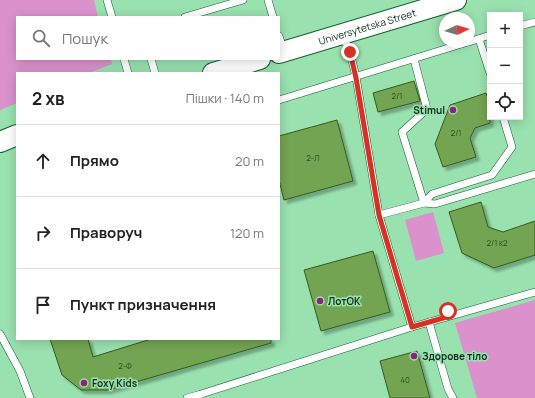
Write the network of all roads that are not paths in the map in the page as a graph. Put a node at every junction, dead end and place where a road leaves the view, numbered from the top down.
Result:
1 (107, 0) edge
2 (243, 0) edge
3 (268, 0) edge
4 (454, 0) edge
5 (112, 16) edge
6 (188, 16) edge
7 (273, 16) edge
8 (535, 22) edge
9 (523, 25) edge
10 (342, 34) junction
11 (487, 36) edge
12 (479, 38) junction
13 (475, 40) edge
14 (281, 47) edge
15 (450, 48) edge
16 (414, 59) junction
17 (124, 60) edge
18 (151, 60) edge
19 (257, 60) edge
20 (487, 63) edge
21 (128, 72) edge
22 (156, 72) edge
23 (216, 72) edge
24 (356, 78) junction
25 (280, 100) edge
26 (504, 120) edge
27 (16, 135) edge
28 (0, 142) edge
29 (535, 174) edge
30 (424, 203) junction
31 (379, 215) junction
32 (535, 292) edge
33 (429, 322) junction
34 (412, 327) junction
35 (0, 334) edge
36 (199, 396) edge
37 (30, 398) edge
38 (187, 398) edge
39 (453, 398) edge

1 - 5 lane
2 - 6 lane
3 - 7 lane
4 - 10 main road, Universytetska Street
8 - 9 lane
10 - 14 main road, Universytetska Street
10 - 24 lane
11 - 12 lane
12 - 13 lane
12 - 20 lane
15 - 16 lane
16 - 24 lane
16 - 30 lane
17 - 21 lane
18 - 22 lane
19 - 23 main road
24 - 25 lane
24 - 31 lane
26 - 30 lane
27 - 28 main road
29 - 30 lane
30 - 31 lane
31 - 34 lane
32 - 33 lane
33 - 34 lane
33 - 39 lane
34 - 36 lane
35 - 37 lane
36 - 38 lane

